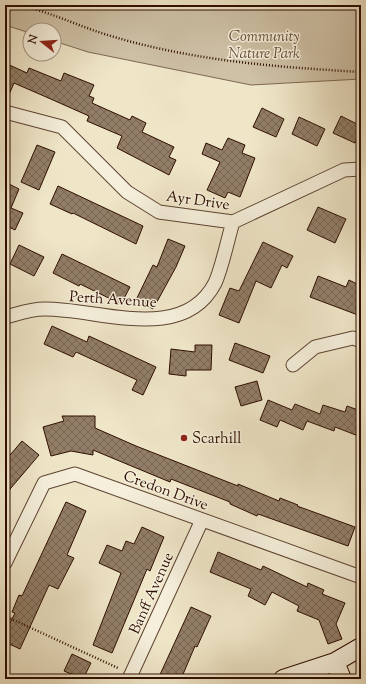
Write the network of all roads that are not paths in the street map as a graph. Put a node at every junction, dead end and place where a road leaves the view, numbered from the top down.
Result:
1 (5, 112) edge
2 (361, 169) edge
3 (233, 222) junction
4 (5, 317) edge
5 (361, 341) edge
6 (293, 365) dead end
7 (202, 520) junction
8 (5, 563) edge
9 (361, 577) edge
10 (361, 647) edge
11 (335, 662) junction
12 (130, 677) edge
13 (283, 679) edge
14 (342, 679) edge

1 - 3 street, Ayr Drive
2 - 3 street, Ayr Drive
3 - 4 street, Perth Avenue
5 - 6 street
7 - 8 street, Credon Drive
7 - 9 street, Credon Drive
7 - 12 street, Banff Avenue
10 - 11 main road
11 - 13 main road
11 - 14 main road

